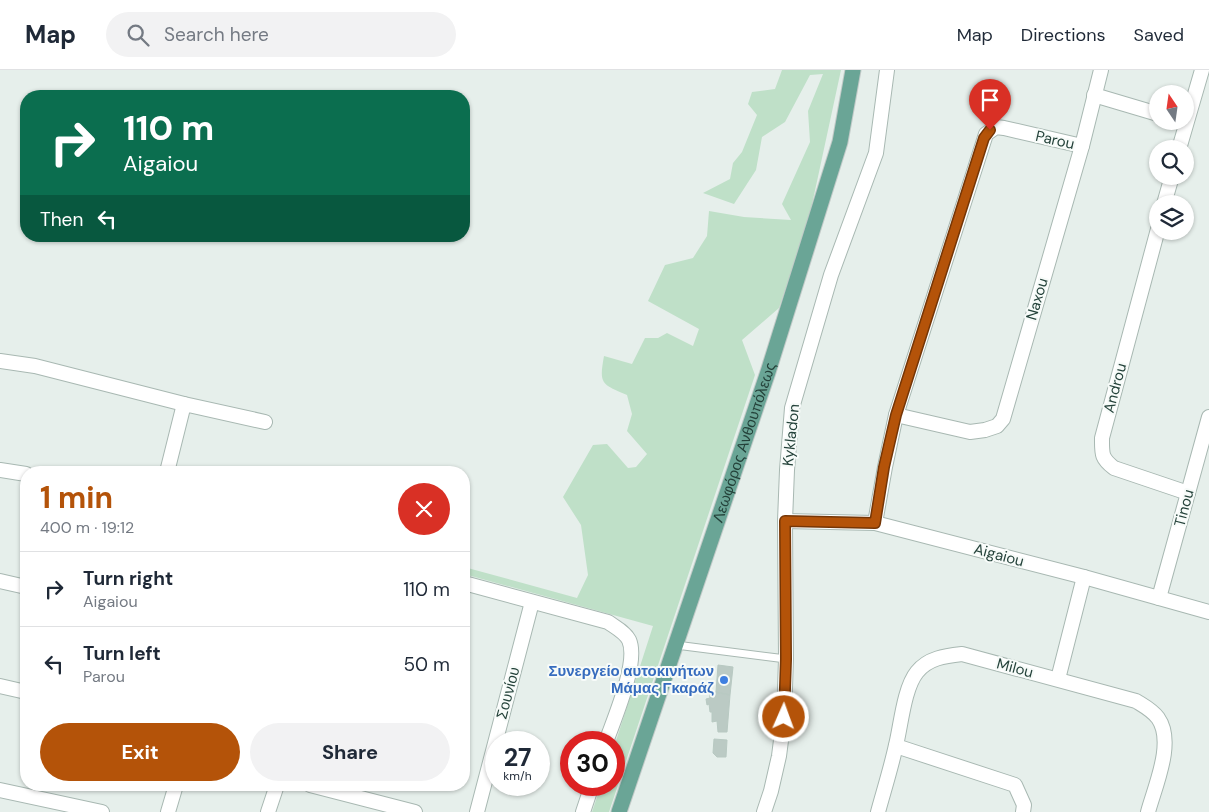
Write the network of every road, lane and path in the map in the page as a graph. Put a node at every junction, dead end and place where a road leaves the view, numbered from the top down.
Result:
1 (854, 70) edge
2 (888, 70) edge
3 (1101, 70) edge
4 (1202, 70) edge
5 (1194, 93) edge
6 (1094, 95) junction
7 (1149, 111) edge
8 (1082, 146) junction
9 (1155, 240) edge
10 (0, 361) edge
11 (184, 404) junction
12 (896, 415) junction
13 (1209, 417) edge
14 (265, 422) dead end
15 (168, 466) edge
16 (0, 470) edge
17 (20, 473) edge
18 (1188, 493) junction
19 (785, 521) junction
20 (875, 523) junction
21 (1084, 577) junction
22 (0, 581) edge
23 (470, 585) edge
24 (20, 586) edge
25 (1159, 598) junction
26 (532, 602) junction
27 (1209, 612) edge
28 (676, 645) junction
29 (786, 659) junction
30 (1058, 679) junction
31 (0, 686) edge
32 (20, 691) edge
33 (610, 731) edge
34 (896, 746) junction
35 (0, 790) edge
36 (174, 791) edge
37 (274, 791) edge
38 (333, 791) edge
39 (588, 796) edge
40 (48, 806) edge
41 (102, 812) edge
42 (168, 812) edge
43 (268, 812) edge
44 (415, 812) edge
45 (476, 812) edge
46 (583, 812) edge
47 (619, 812) edge
48 (764, 812) edge
49 (878, 812) edge
50 (1023, 812) edge
51 (1148, 812) edge

1 - 28 main road, Λεωφόρος Ανθουπόλεως
2 - 19 street, Kykladon
3 - 6 street, Naxou
4 - 5 street
6 - 7 street
6 - 8 street, Naxou
8 - 12 street, Parou
8 - 12 street, Naxou
9 - 18 street, Androu
10 - 11 street
11 - 14 street
11 - 15 street
12 - 20 street, Parou
13 - 18 street, Tinou
16 - 17 street
18 - 25 street, Tinou
19 - 20 street, Aigaiou
19 - 29 street, Kykladon
20 - 21 street, Aigaiou
21 - 25 street, Aigaiou
21 - 30 street
22 - 24 street
23 - 26 street
25 - 27 street, Aigaiou
26 - 33 street
26 - 45 street, Σουνίου
28 - 29 lane
28 - 47 main road, Λεωφόρος Ανθουπόλεως
29 - 48 street, Kykladon
30 - 34 street, Milou
30 - 51 street, Milou
31 - 32 street
34 - 49 street, Milou
34 - 50 street
35 - 40 street
36 - 42 street
37 - 43 street
38 - 44 street
39 - 46 street
40 - 41 street

